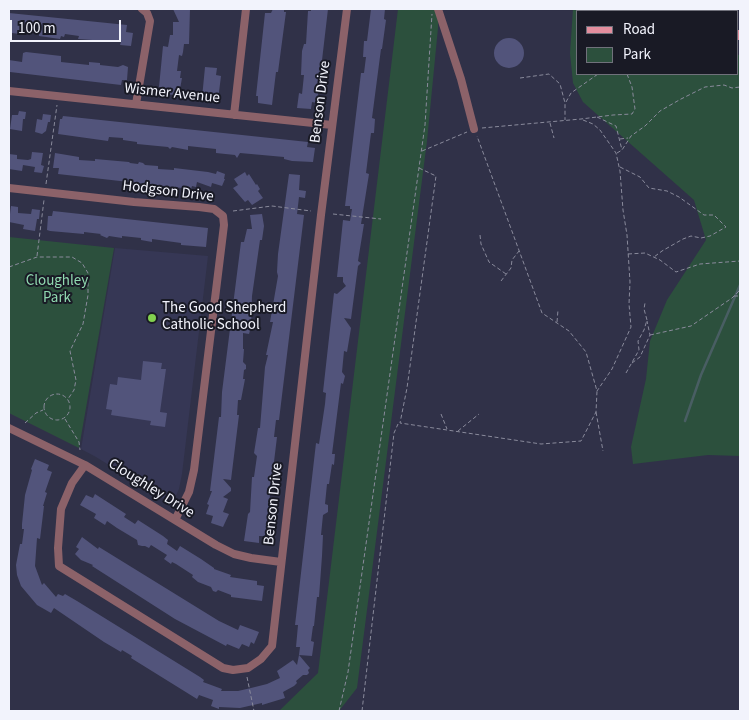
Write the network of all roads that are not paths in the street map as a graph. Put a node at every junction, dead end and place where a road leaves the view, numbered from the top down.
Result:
1 (142, 9) edge
2 (246, 9) edge
3 (347, 9) edge
4 (438, 9) edge
5 (9, 91) edge
6 (136, 104) junction
7 (234, 114) junction
8 (332, 125) junction
9 (474, 129) road end
10 (9, 188) edge
11 (9, 428) edge
12 (85, 464) junction
13 (175, 520) junction
14 (281, 562) junction

1 - 6 street
2 - 7 street
3 - 8 street, Benson Drive
4 - 9 street
5 - 6 street, Wismer Avenue
6 - 7 street, Wismer Avenue
7 - 8 street, Wismer Avenue
8 - 14 street, Benson Drive
10 - 13 street, Hodgson Drive
11 - 12 street, Cloughley Drive
12 - 13 street, Cloughley Drive
12 - 14 street, Benson Drive
13 - 14 street, Cloughley Drive

